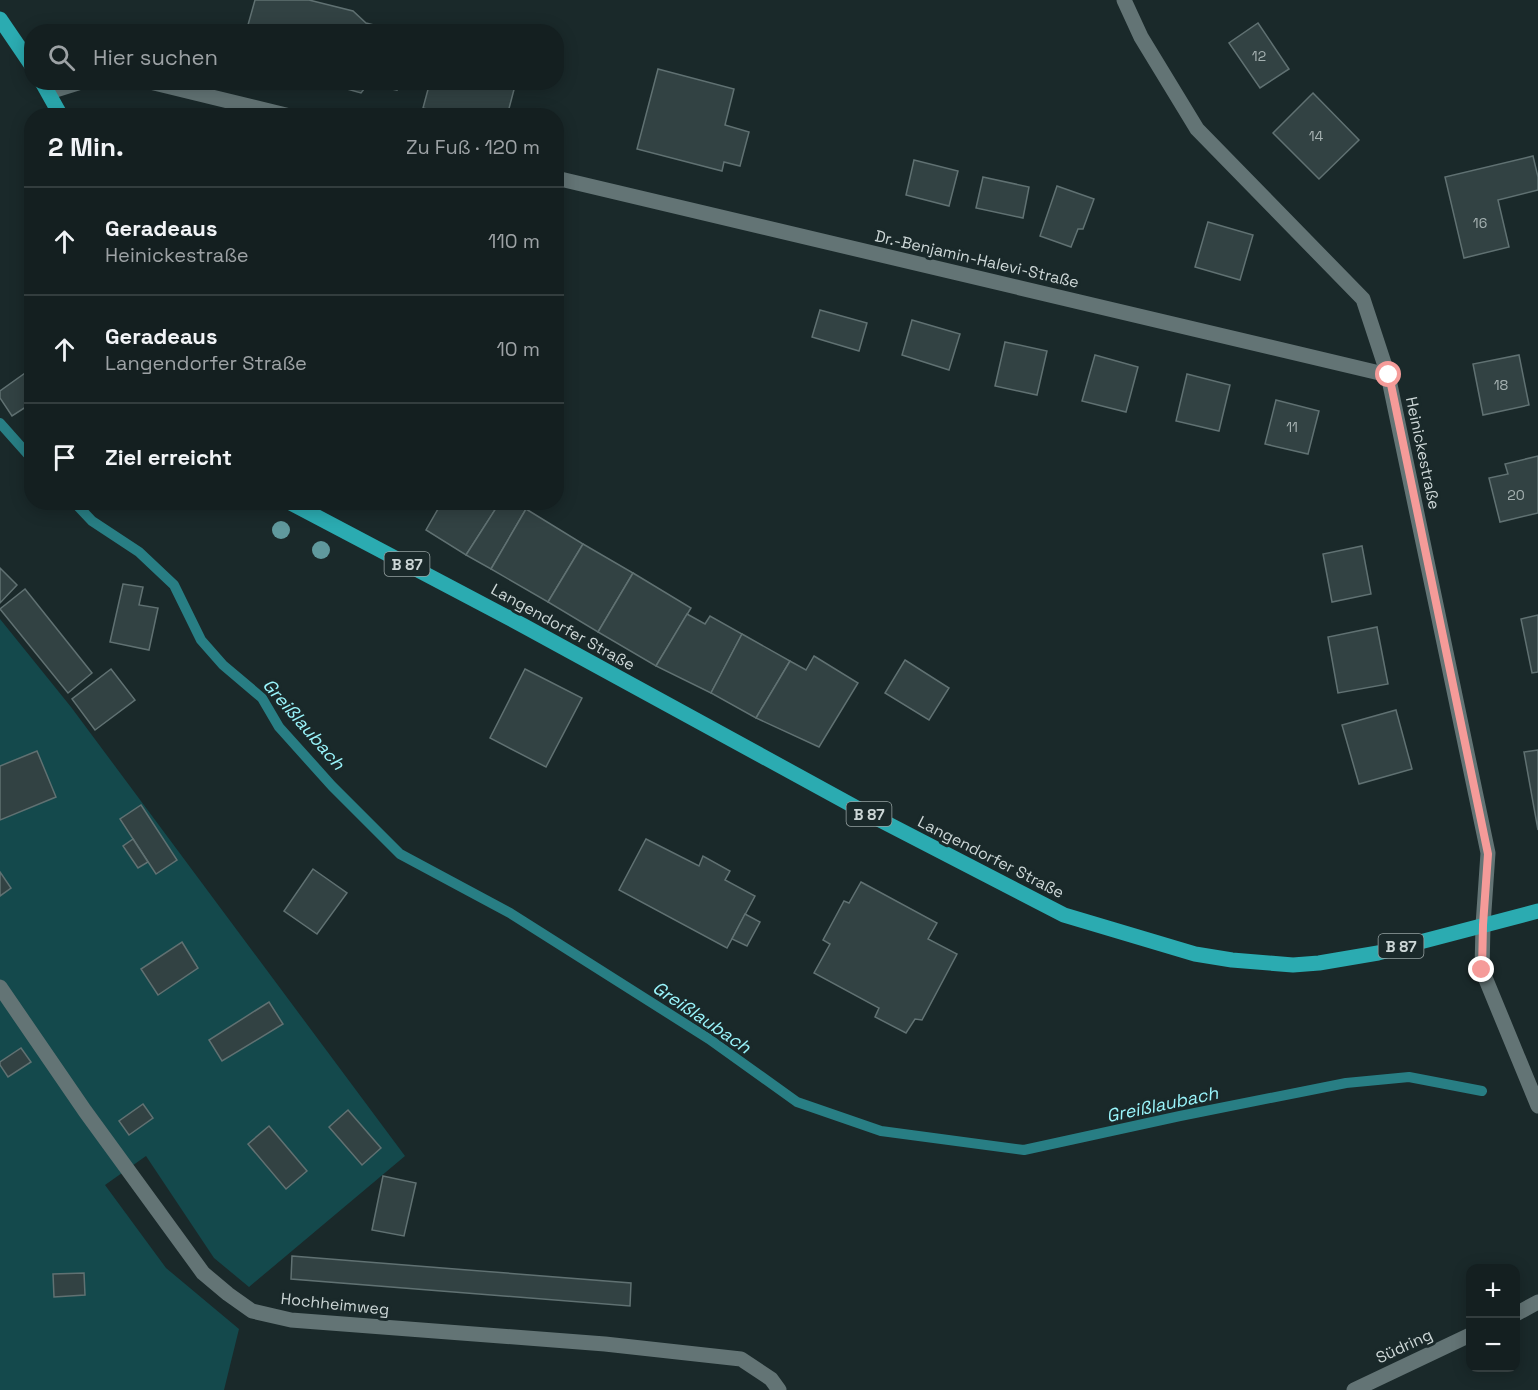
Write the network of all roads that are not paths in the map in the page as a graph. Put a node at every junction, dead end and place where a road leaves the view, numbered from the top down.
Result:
1 (1124, 0) edge
2 (0, 19) edge
3 (24, 54) edge
4 (48, 90) edge
5 (183, 90) edge
6 (57, 108) edge
7 (257, 108) edge
8 (564, 180) edge
9 (1389, 375) junction
10 (304, 510) edge
11 (1538, 911) edge
12 (1483, 925) junction
13 (0, 987) edge
14 (1538, 1106) edge
15 (1538, 1302) edge
16 (1520, 1311) edge
17 (1466, 1337) edge
18 (779, 1390) edge
19 (1354, 1390) edge

1 - 9 street, Heinickestraße
2 - 3 main road
4 - 6 main road
5 - 7 street
8 - 9 street, Dr.-Benjamin-Halevi-Straße
9 - 12 street, Heinickestraße
10 - 12 main road, Langendorfer Straße / B 87
11 - 12 main road, B 87
12 - 14 street
13 - 18 street, Hochheimweg
15 - 16 street
17 - 19 street, Südring

